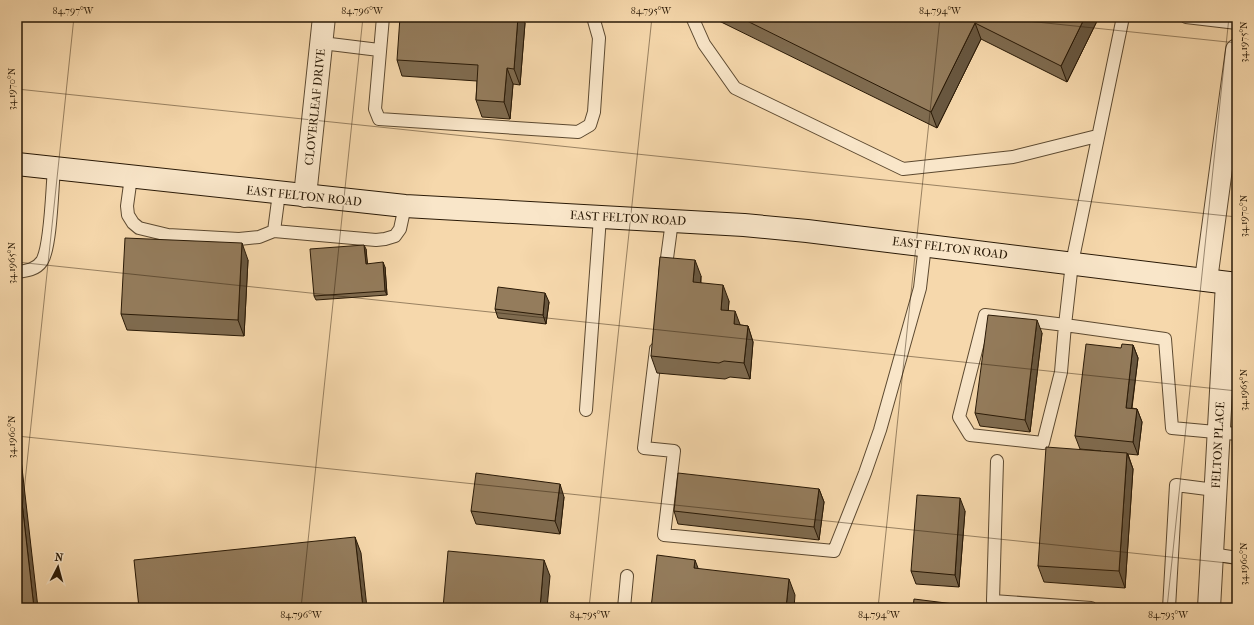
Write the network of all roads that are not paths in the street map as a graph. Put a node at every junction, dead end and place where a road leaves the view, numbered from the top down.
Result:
1 (324, 17) edge
2 (383, 17) edge
3 (593, 17) edge
4 (692, 17) edge
5 (1123, 17) edge
6 (1186, 17) edge
7 (1237, 23) edge
8 (322, 43) junction
9 (379, 50) junction
10 (1237, 50) edge
11 (1097, 136) junction
12 (17, 164) edge
13 (54, 169) junction
14 (131, 177) junction
15 (279, 193) junction
16 (305, 196) junction
17 (405, 206) junction
18 (600, 217) junction
19 (672, 221) junction
20 (274, 231) junction
21 (925, 245) junction
22 (1072, 263) junction
23 (17, 272) edge
24 (1223, 282) edge
25 (664, 285) edge
26 (1065, 325) junction
27 (657, 338) edge
28 (586, 410) dead end
29 (1228, 433) edge
30 (997, 461) dead end
31 (1215, 490) junction
32 (1212, 554) junction
33 (1237, 558) edge
34 (627, 576) dead end
35 (624, 608) edge
36 (1091, 608) edge
37 (1169, 608) edge
38 (1209, 608) edge

1 - 8 street, CLOVERLEAF DRIVE
2 - 9 lane
3 - 9 lane
4 - 11 lane
5 - 11 lane
6 - 7 lane
8 - 9 lane
8 - 16 street, CLOVERLEAF DRIVE
10 - 24 street, FELTON PLACE
11 - 22 lane
12 - 13 street, EAST FELTON ROAD
13 - 14 street, EAST FELTON ROAD
13 - 23 lane
14 - 15 street, EAST FELTON ROAD
14 - 20 lane
15 - 16 street, EAST FELTON ROAD
15 - 20 lane
16 - 17 street, EAST FELTON ROAD
17 - 18 street, EAST FELTON ROAD
17 - 20 lane
18 - 19 street, EAST FELTON ROAD
18 - 28 lane
19 - 21 street, EAST FELTON ROAD
19 - 25 lane
21 - 22 street, EAST FELTON ROAD
21 - 27 lane
22 - 24 street, EAST FELTON ROAD
22 - 26 lane
24 - 29 street, FELTON PLACE
26 - 26 lane
26 - 29 lane
29 - 31 street, FELTON PLACE
30 - 36 lane
31 - 32 street, FELTON PLACE
31 - 37 lane
32 - 33 lane
32 - 38 street, FELTON PLACE
34 - 35 lane

